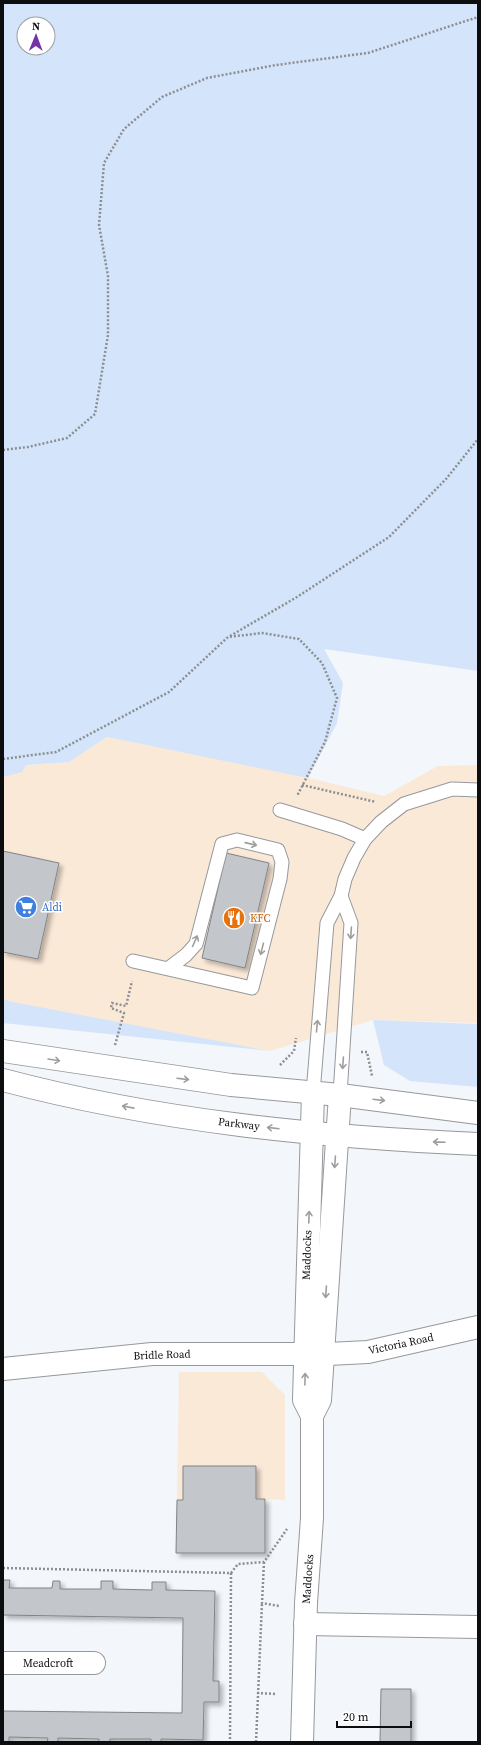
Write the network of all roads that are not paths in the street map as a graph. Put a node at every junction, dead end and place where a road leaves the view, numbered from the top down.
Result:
1 (478, 790) edge
2 (280, 810) dead end
3 (365, 839) junction
4 (341, 896) junction
5 (135, 961) road end
6 (168, 968) junction
7 (3, 1051) edge
8 (3, 1080) edge
9 (313, 1092) junction
10 (340, 1096) junction
11 (478, 1113) edge
12 (312, 1133) junction
13 (337, 1135) junction
14 (478, 1144) edge
15 (478, 1327) edge
16 (314, 1354) junction
17 (3, 1369) edge
18 (305, 1624) junction
19 (478, 1627) edge
20 (3, 1662) edge
21 (94, 1663) dead end
22 (302, 1742) edge

1 - 3 lane
2 - 3 lane
3 - 4 lane
9 -> 4 lane
4 -> 10 lane
5 - 6 lane
6 -> 6 lane
7 -> 9 street
12 -> 8 street, Parkway
9 - 10 street
9 - 12 street, Maddocks
10 -> 11 street
10 - 13 street, Maddocks
12 - 13 street, Parkway
16 -> 12 street, Maddocks
14 -> 13 street, Parkway
13 -> 16 street, Maddocks
15 - 16 street, Victoria Road
16 - 17 street, Bridle Road
16 - 18 street, Maddocks
18 - 19 street
18 - 22 street, Maddocks
20 - 21 street, Meadcroft

